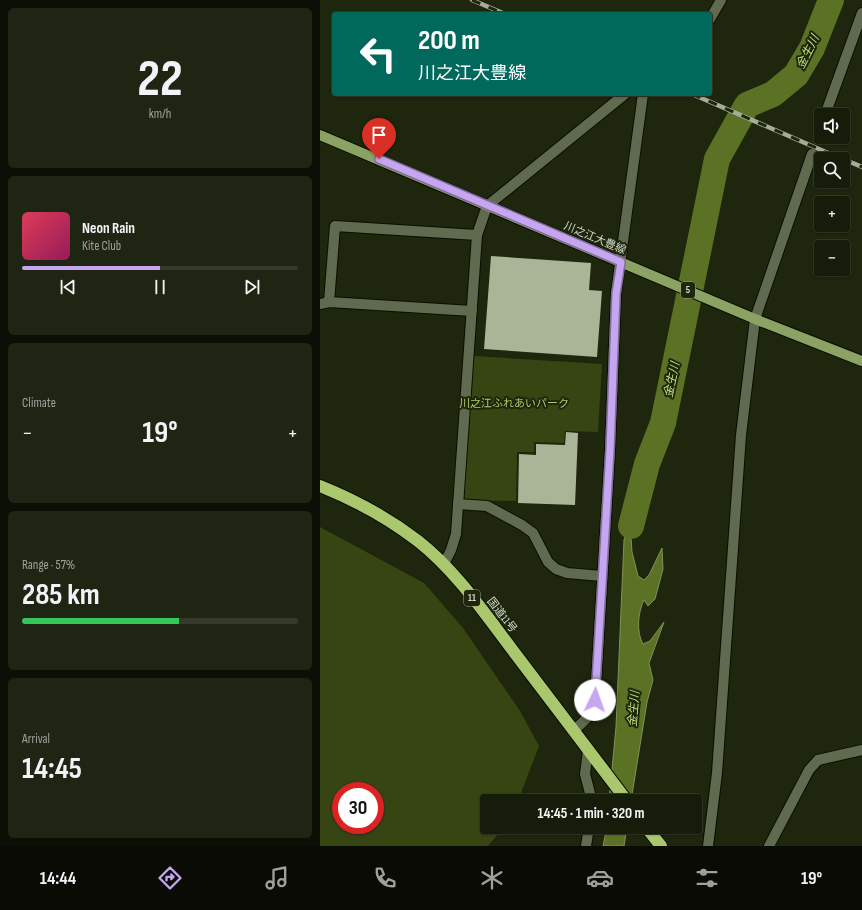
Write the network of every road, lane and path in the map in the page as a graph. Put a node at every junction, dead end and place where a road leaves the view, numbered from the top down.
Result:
1 (721, 0) edge
2 (862, 13) edge
3 (712, 16) edge
4 (624, 96) edge
5 (643, 96) edge
6 (828, 108) edge
7 (320, 135) edge
8 (815, 144) edge
9 (812, 154) joint
10 (487, 206) junction
11 (477, 235) junction
12 (621, 262) junction
13 (324, 303) edge
14 (472, 311) junction
15 (755, 319) junction
16 (862, 361) edge
17 (320, 486) edge
18 (458, 504) junction
19 (444, 564) junction
20 (602, 576) junction
21 (574, 730) junction
22 (588, 750) junction
23 (862, 750) edge
24 (590, 794) edge
25 (622, 794) edge
26 (588, 834) edge
27 (652, 834) edge
28 (586, 846) edge
29 (661, 846) edge
30 (708, 846) edge
31 (769, 846) edge

1 - 3 street
2 - 6 street
4 - 10 street
5 - 12 street
7 - 10 main road, 川之江大豊線 / 5
8 - 9 path
9 - 15 street
10 - 11 street
10 - 12 main road, 川之江大豊線 / 5
11 - 13 street
11 - 14 street
12 - 15 main road, 川之江大豊線 / 5
12 - 20 street
13 - 14 street
14 - 18 street
15 - 16 main road, 川之江大豊線 / 5
15 - 30 street
17 - 19 highway, 国道11号 / 11
18 - 19 street
18 - 20 street
19 - 21 highway, 国道11号 / 11
20 - 21 street
21 - 22 highway, 国道11号 / 11
22 - 24 street
22 - 25 highway, 国道11号 / 11
23 - 31 street
26 - 28 street
27 - 29 highway

